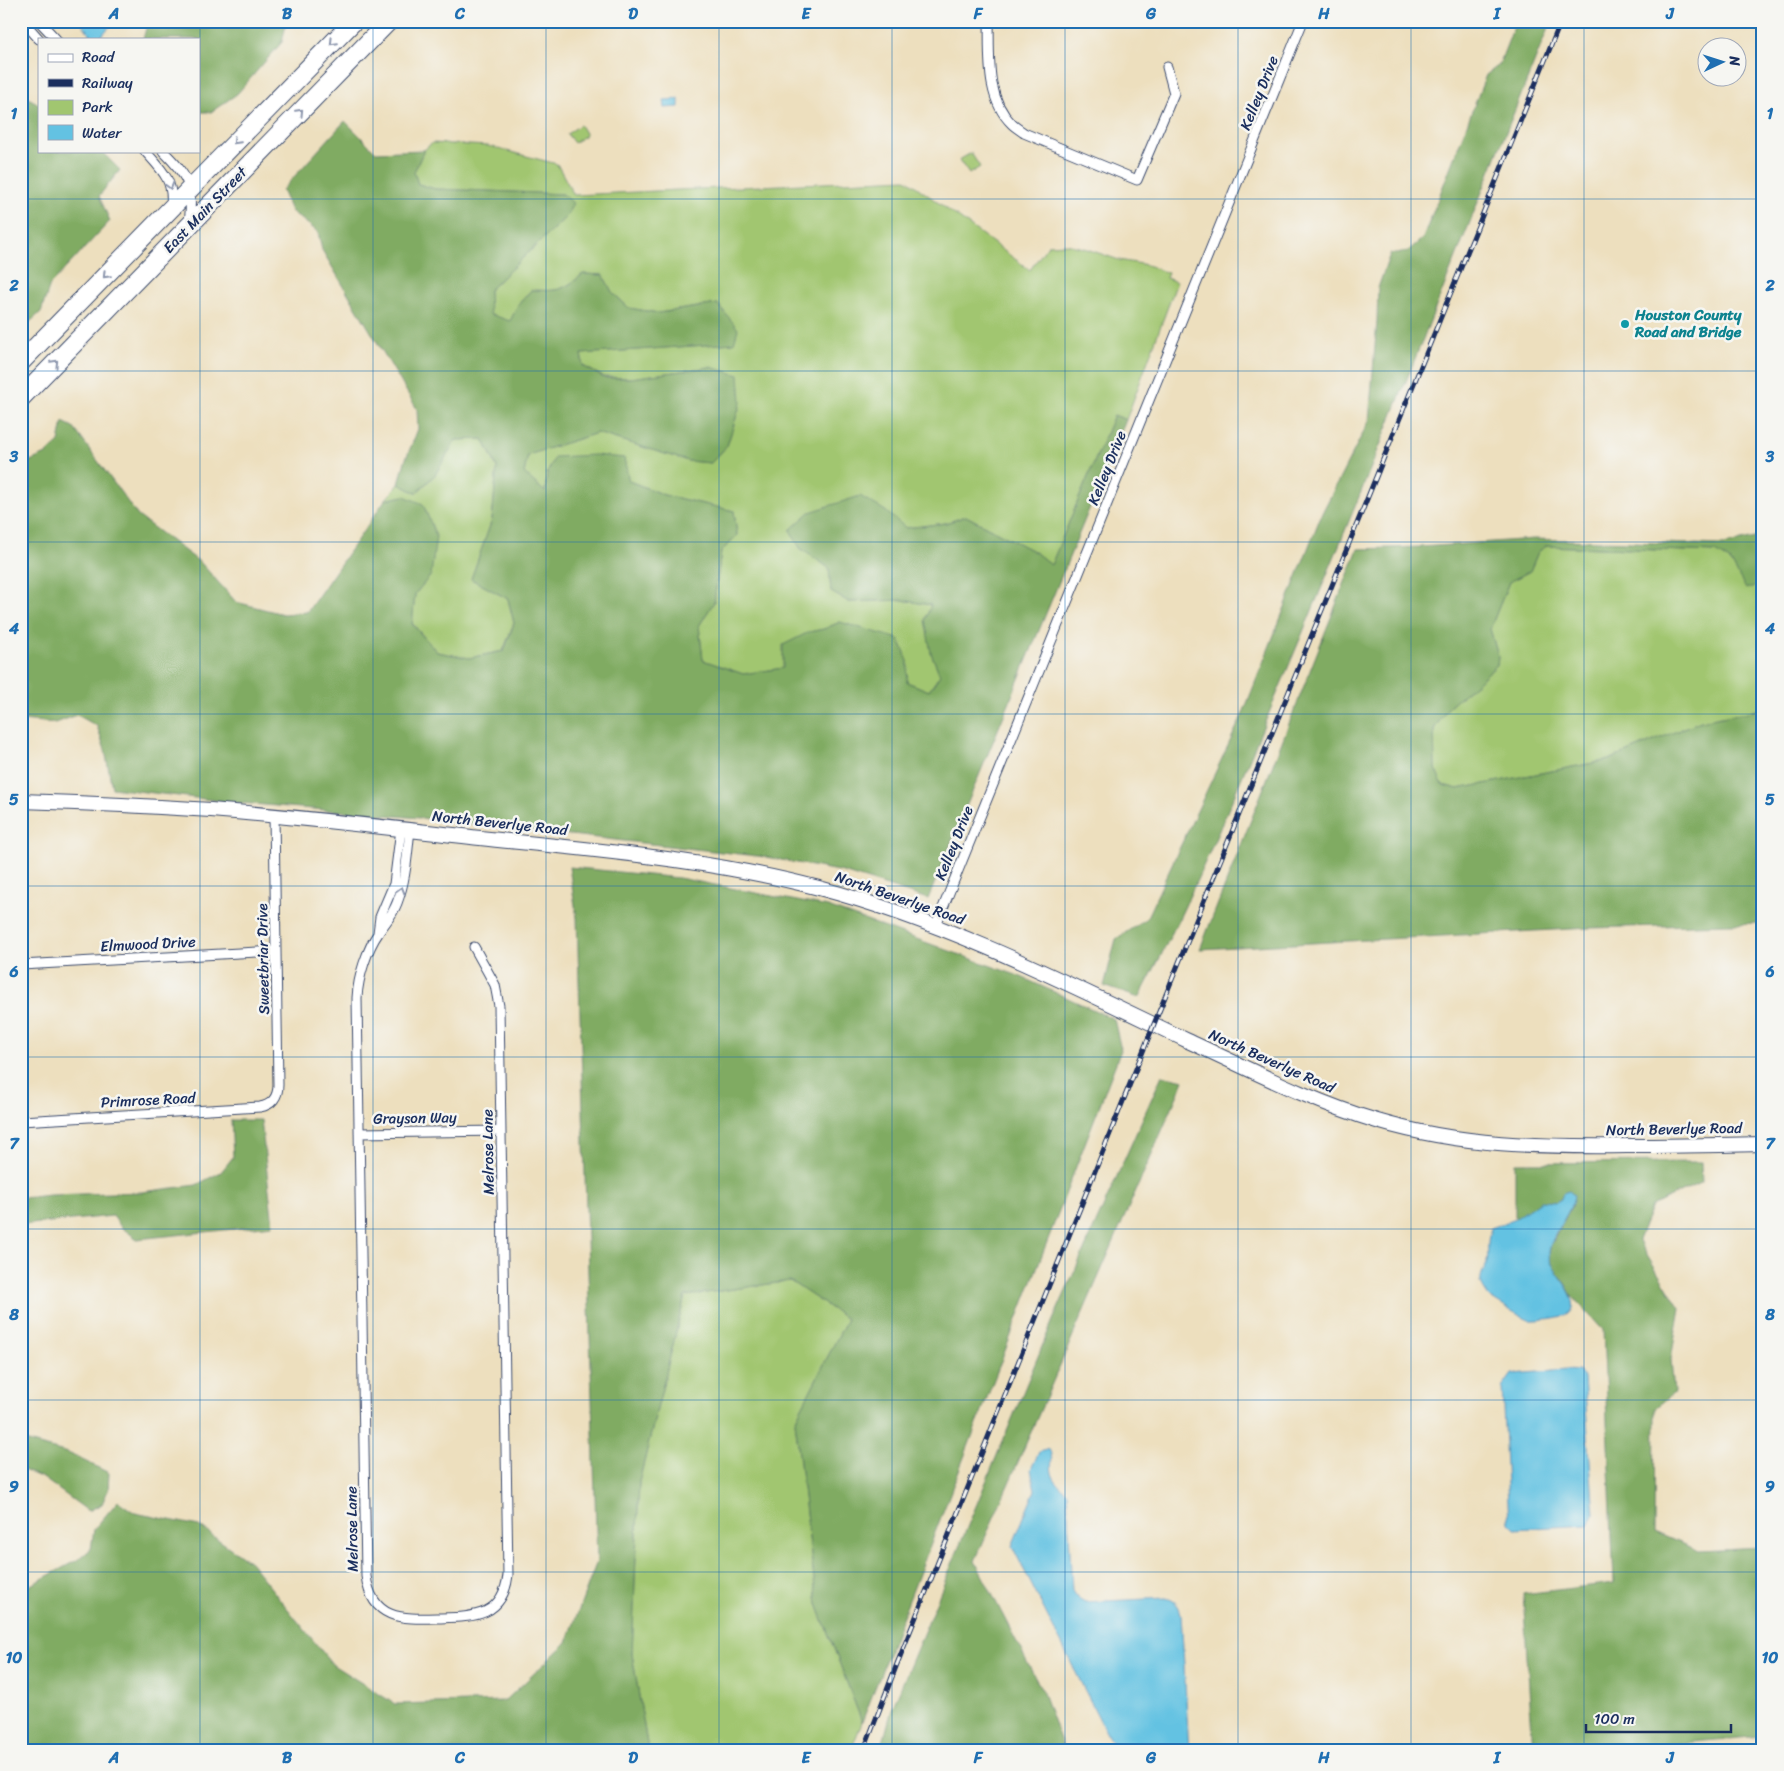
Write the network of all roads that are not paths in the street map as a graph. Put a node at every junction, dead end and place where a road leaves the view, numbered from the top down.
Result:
1 (23, 21) edge
2 (40, 21) edge
3 (354, 21) edge
4 (389, 21) edge
5 (989, 21) edge
6 (1303, 21) edge
7 (38, 38) edge
8 (55, 38) edge
9 (1167, 67) dead end
10 (146, 152) edge
11 (163, 152) edge
12 (180, 168) junction
13 (208, 170) junction
14 (190, 189) junction
15 (171, 208) junction
16 (188, 228) junction
17 (21, 362) edge
18 (21, 398) edge
19 (21, 801) edge
20 (274, 816) junction
21 (405, 830) junction
22 (936, 925) junction
23 (474, 947) dead end
24 (276, 951) junction
25 (21, 965) edge
26 (274, 1100) joint
27 (21, 1121) edge
28 (501, 1131) junction
29 (359, 1133) junction
30 (1763, 1144) edge

1 - 7 street
2 - 8 street
3 -> 13 highway, East Main Street
16 -> 4 highway, East Main Street
5 - 9 street
6 - 22 street, Kelley Drive
10 -> 15 street
11 - 12 street
12 - 13 street
12 - 14 street
13 - 14 highway, East Main Street
14 - 15 highway, East Main Street
14 - 16 street
15 -> 17 highway, East Main Street
18 -> 16 highway, East Main Street
19 - 20 street, North Beverlye Road
20 - 21 street, North Beverlye Road
20 - 24 street, Sweetbriar Drive
21 - 22 street, North Beverlye Road
21 - 29 street, Melrose Lane
22 - 30 street, North Beverlye Road
23 - 28 street, Melrose Lane
24 - 25 street, Elmwood Drive
24 - 26 street, Sweetbriar Drive
26 - 27 street, Primrose Road
28 - 29 street, Grayson Way
28 - 29 street, Melrose Lane

